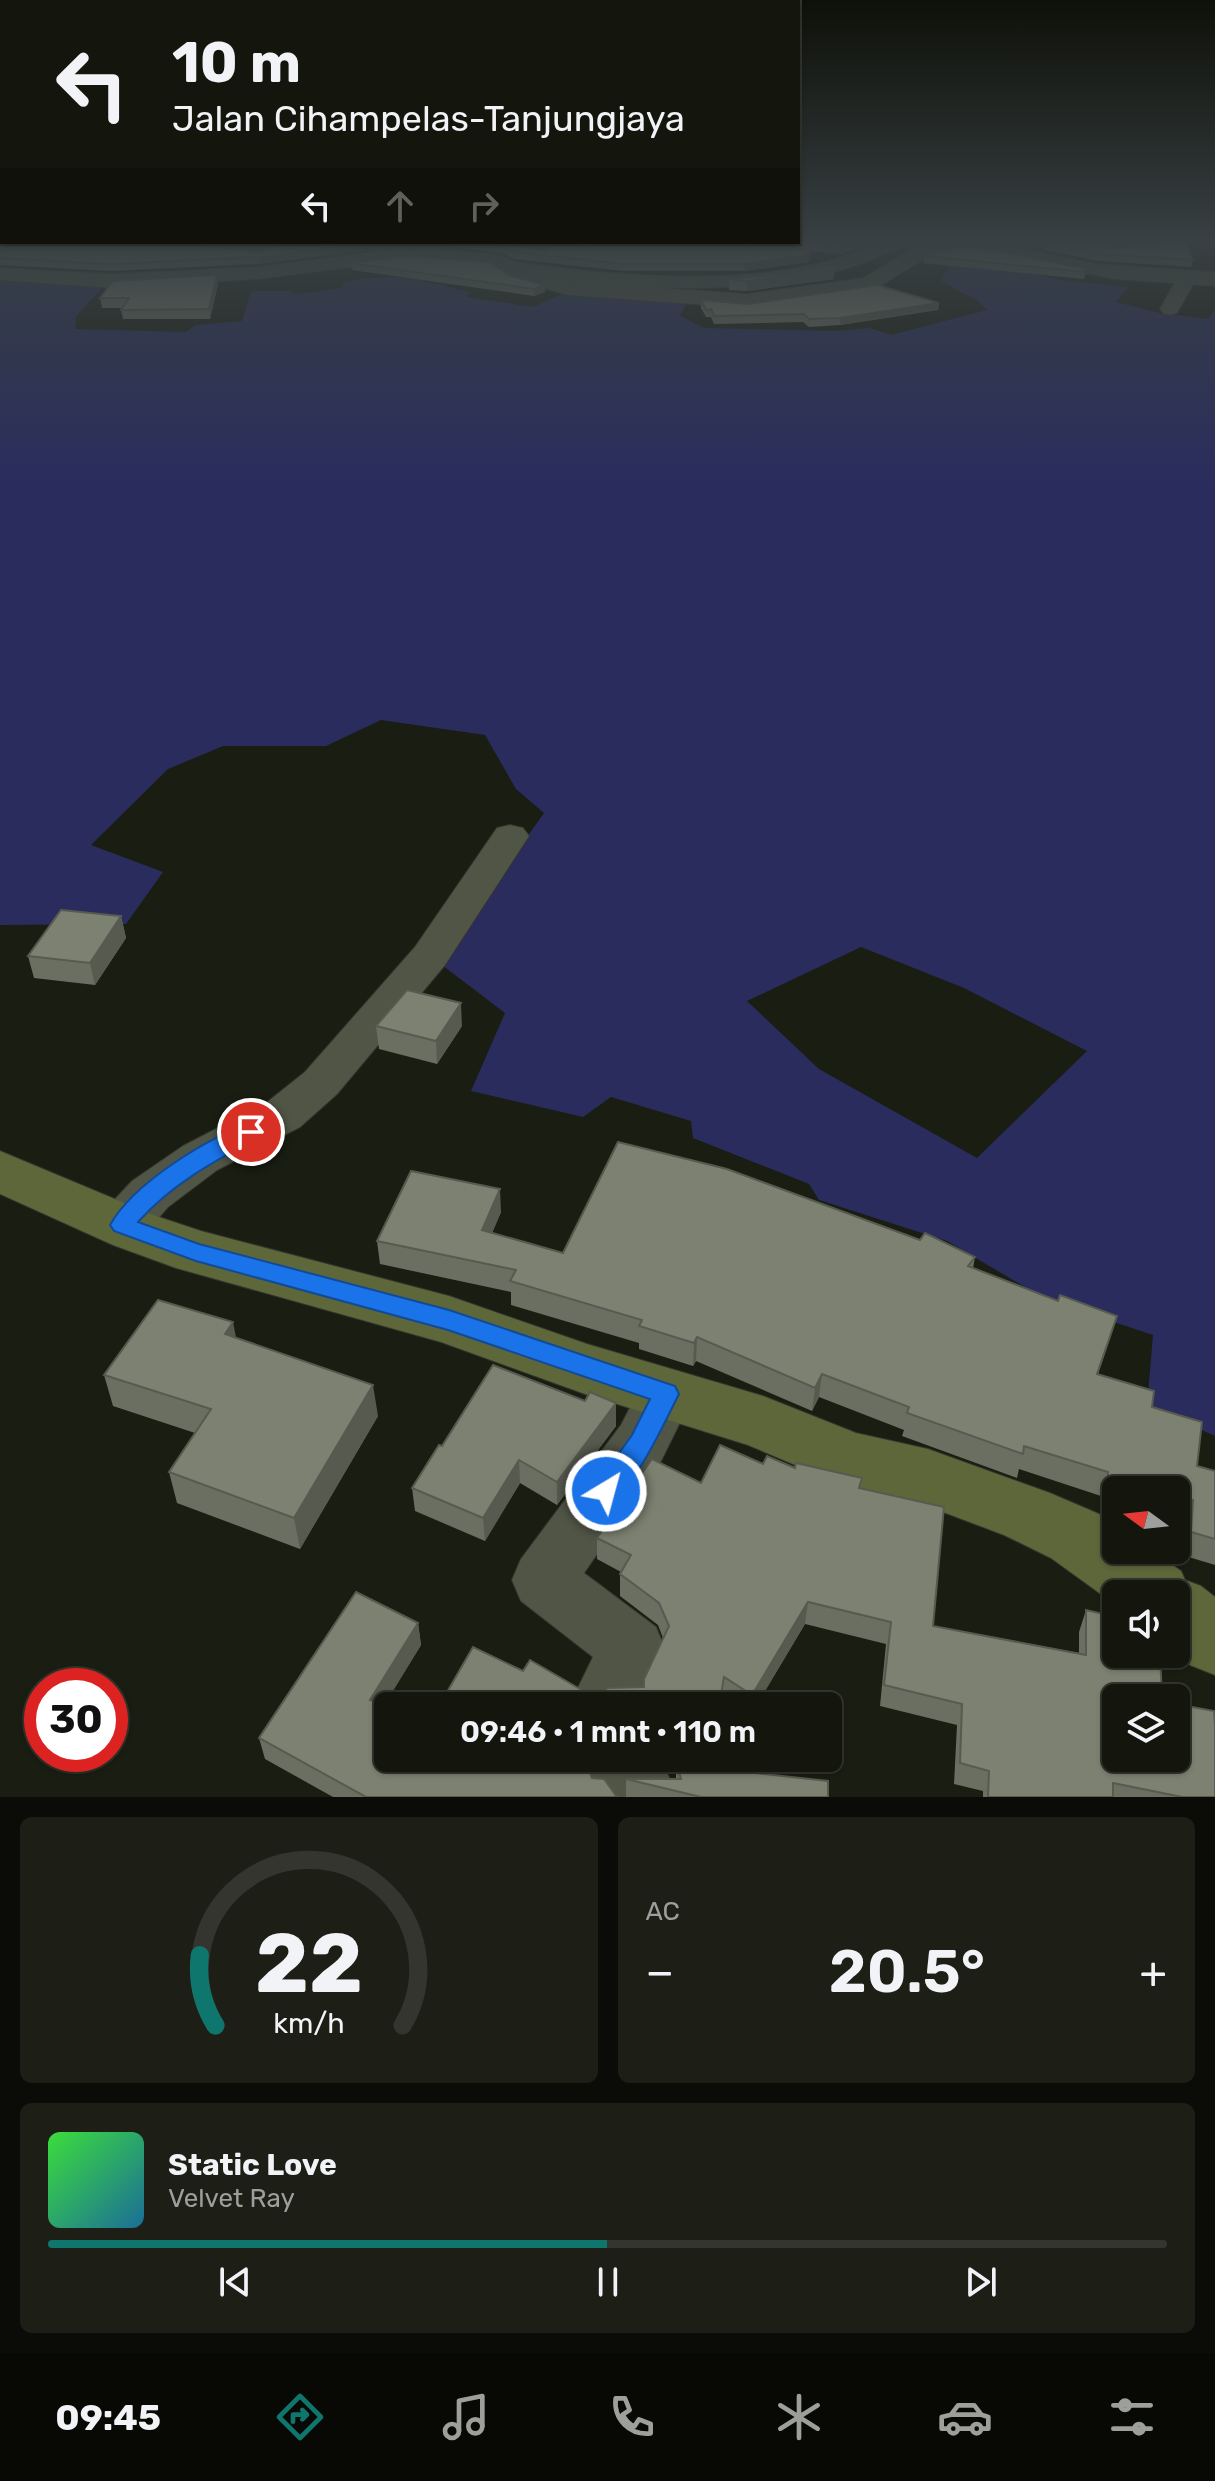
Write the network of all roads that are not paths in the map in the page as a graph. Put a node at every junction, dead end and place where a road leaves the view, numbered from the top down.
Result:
1 (510, 836) dead end
2 (0, 1171) edge
3 (122, 1225) junction
4 (666, 1394) junction
5 (1137, 1580) edge
6 (1190, 1620) edge
7 (1215, 1641) edge
8 (609, 1692) edge
9 (618, 1772) edge
10 (643, 1797) edge

1 - 3 street
2 - 3 main road
3 - 4 main road
4 - 5 main road
4 - 8 street
6 - 7 main road
9 - 10 street

